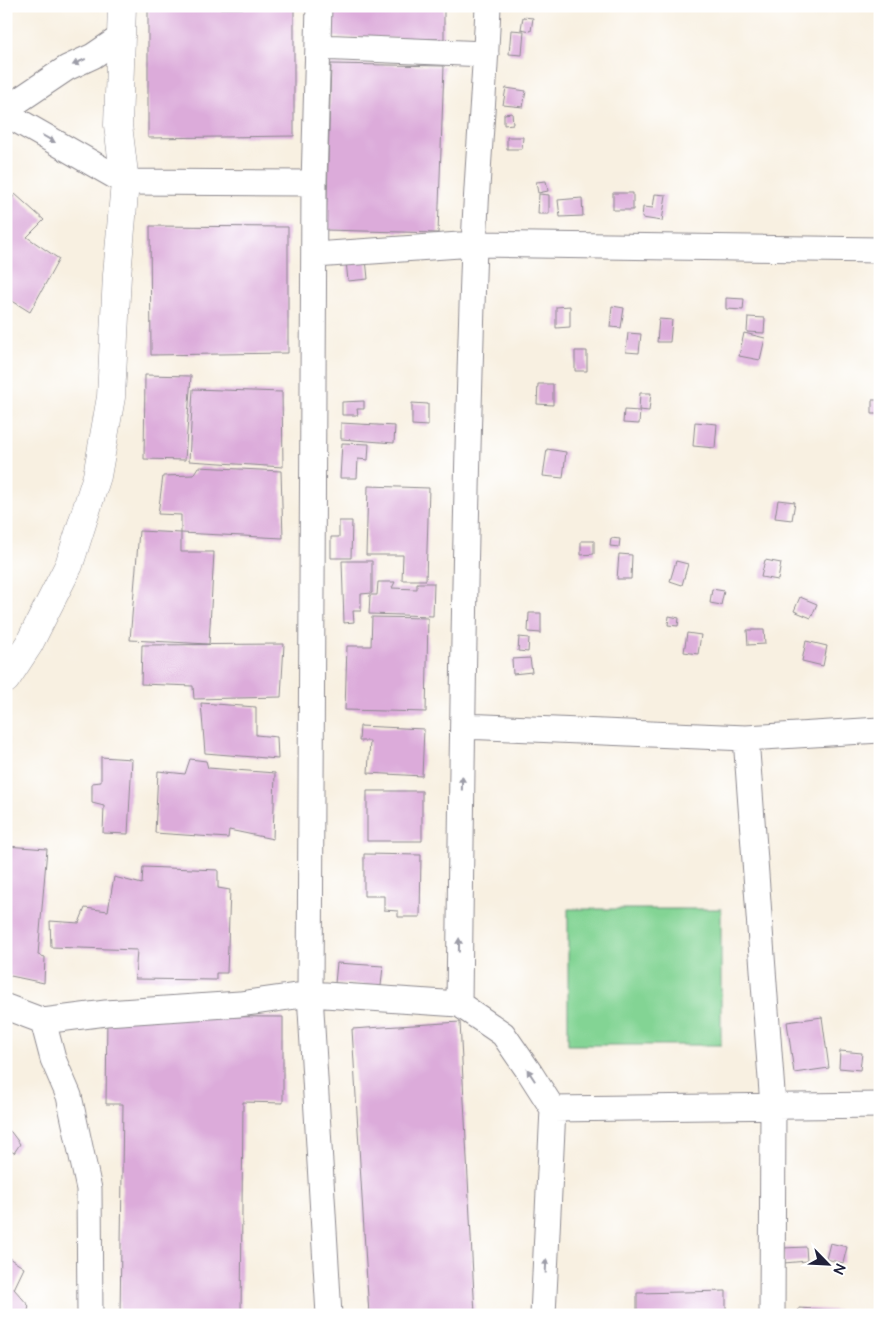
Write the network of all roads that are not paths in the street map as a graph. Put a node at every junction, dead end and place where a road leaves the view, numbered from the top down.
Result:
1 (122, 6) edge
2 (319, 6) edge
3 (488, 6) edge
4 (120, 37) junction
5 (318, 47) junction
6 (486, 54) junction
7 (6, 109) edge
8 (6, 114) edge
9 (124, 182) junction
10 (314, 183) junction
11 (474, 244) junction
12 (880, 250) edge
13 (315, 255) junction
14 (6, 679) edge
15 (463, 726) junction
16 (880, 730) edge
17 (746, 738) junction
18 (310, 994) junction
19 (458, 1004) junction
20 (6, 1007) edge
21 (43, 1021) junction
22 (880, 1105) edge
23 (773, 1106) junction
24 (553, 1110) junction
25 (90, 1315) edge
26 (329, 1315) edge
27 (544, 1315) edge
28 (772, 1315) edge

1 - 4 street
2 - 5 street
3 - 6 street
4 -> 7 street
4 - 9 street
5 - 6 street
5 - 10 street
6 - 11 street
8 -> 9 street
9 - 10 street
9 - 14 street
10 - 13 street
11 - 12 street
11 - 13 street
11 - 15 street
13 - 18 street
15 - 17 street
19 -> 15 street
16 - 17 street
17 - 23 street
18 - 19 street
18 - 21 street
18 - 26 street
24 -> 19 street
20 - 21 street
21 - 25 street
22 - 23 street
23 - 24 street
23 - 28 street
27 -> 24 street

